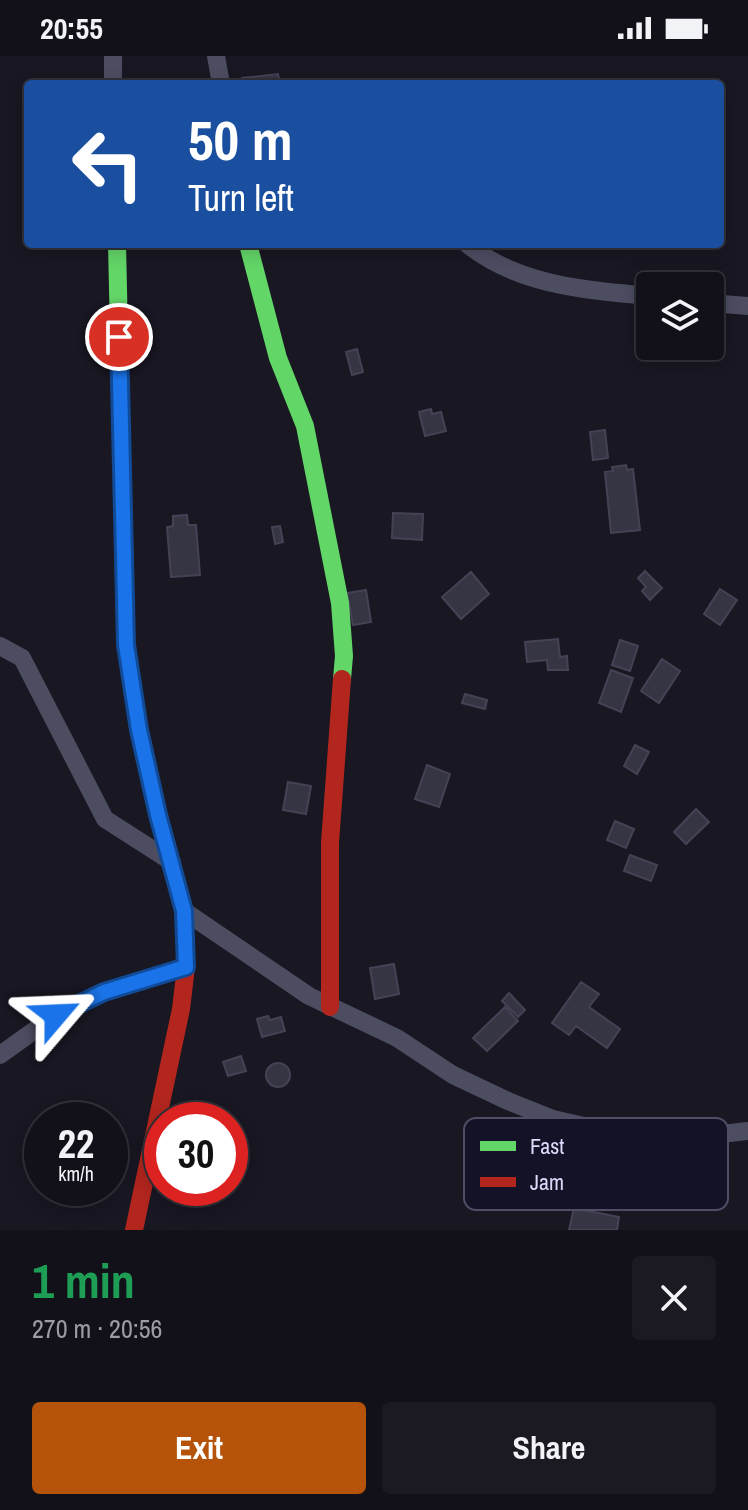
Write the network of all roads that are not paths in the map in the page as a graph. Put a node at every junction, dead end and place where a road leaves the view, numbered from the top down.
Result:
1 (113, 56) edge
2 (216, 56) edge
3 (113, 80) edge
4 (220, 80) edge
5 (117, 248) edge
6 (473, 248) edge
7 (250, 252) edge
8 (636, 294) edge
9 (724, 304) edge
10 (748, 306) edge
11 (0, 646) edge
12 (172, 862) junction
13 (184, 911) junction
14 (186, 967) junction
15 (330, 1007) junction
16 (0, 1055) edge
17 (550, 1118) edge
18 (748, 1131) edge
19 (728, 1133) edge
20 (134, 1230) edge

1 - 3 street
2 - 4 street
5 - 12 street
6 - 8 street
7 - 15 street
9 - 10 street
11 - 12 street
12 - 13 street
13 - 14 street
13 - 15 street
14 - 16 street
14 - 20 street
15 - 17 street
18 - 19 street

